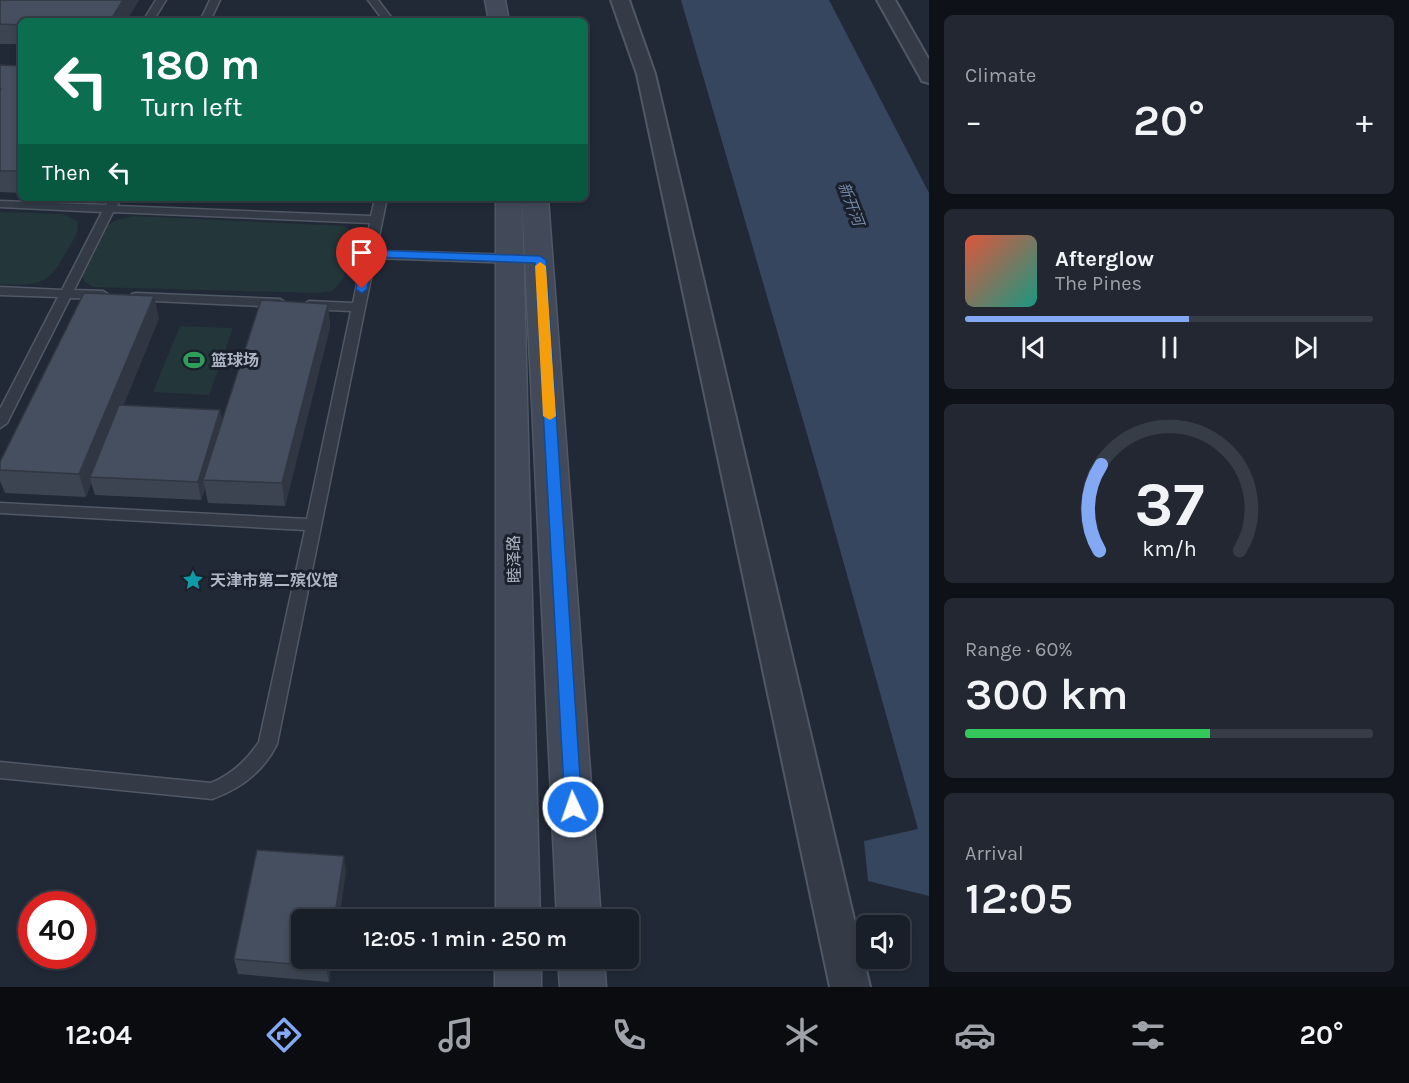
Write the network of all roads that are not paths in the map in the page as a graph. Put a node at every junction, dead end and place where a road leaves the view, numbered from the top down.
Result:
1 (161, 0) edge
2 (215, 0) edge
3 (373, 0) edge
4 (495, 0) edge
5 (620, 0) edge
6 (886, 0) edge
7 (150, 18) edge
8 (206, 18) edge
9 (387, 18) edge
10 (498, 18) edge
11 (929, 77) edge
12 (380, 201) edge
13 (510, 201) edge
14 (535, 201) edge
15 (40, 202) edge
16 (112, 203) edge
17 (0, 204) edge
18 (376, 220) junction
19 (370, 254) junction
20 (526, 260) junction
21 (0, 291) edge
22 (66, 293) junction
23 (357, 307) junction
24 (0, 423) edge
25 (0, 508) edge
26 (313, 525) junction
27 (0, 770) edge
28 (518, 909) edge
29 (578, 909) edge
30 (518, 969) edge
31 (582, 969) edge
32 (518, 987) edge
33 (583, 987) edge
34 (850, 987) edge

1 - 7 lane
2 - 8 lane
3 - 9 lane
4 - 10 street
5 - 34 street
6 - 11 street
12 - 18 lane
13 - 20 street, 睦泽路
14 - 20 street, 睦泽路
15 - 16 lane
15 - 17 lane
16 - 18 lane
16 - 22 lane
18 - 19 lane
19 - 20 lane
19 - 23 lane
20 - 28 street, 睦泽路
20 - 29 street, 睦泽路
21 - 22 lane
22 - 23 lane
22 - 24 lane
23 - 26 lane
25 - 26 lane
26 - 27 lane
30 - 32 street
31 - 33 street

